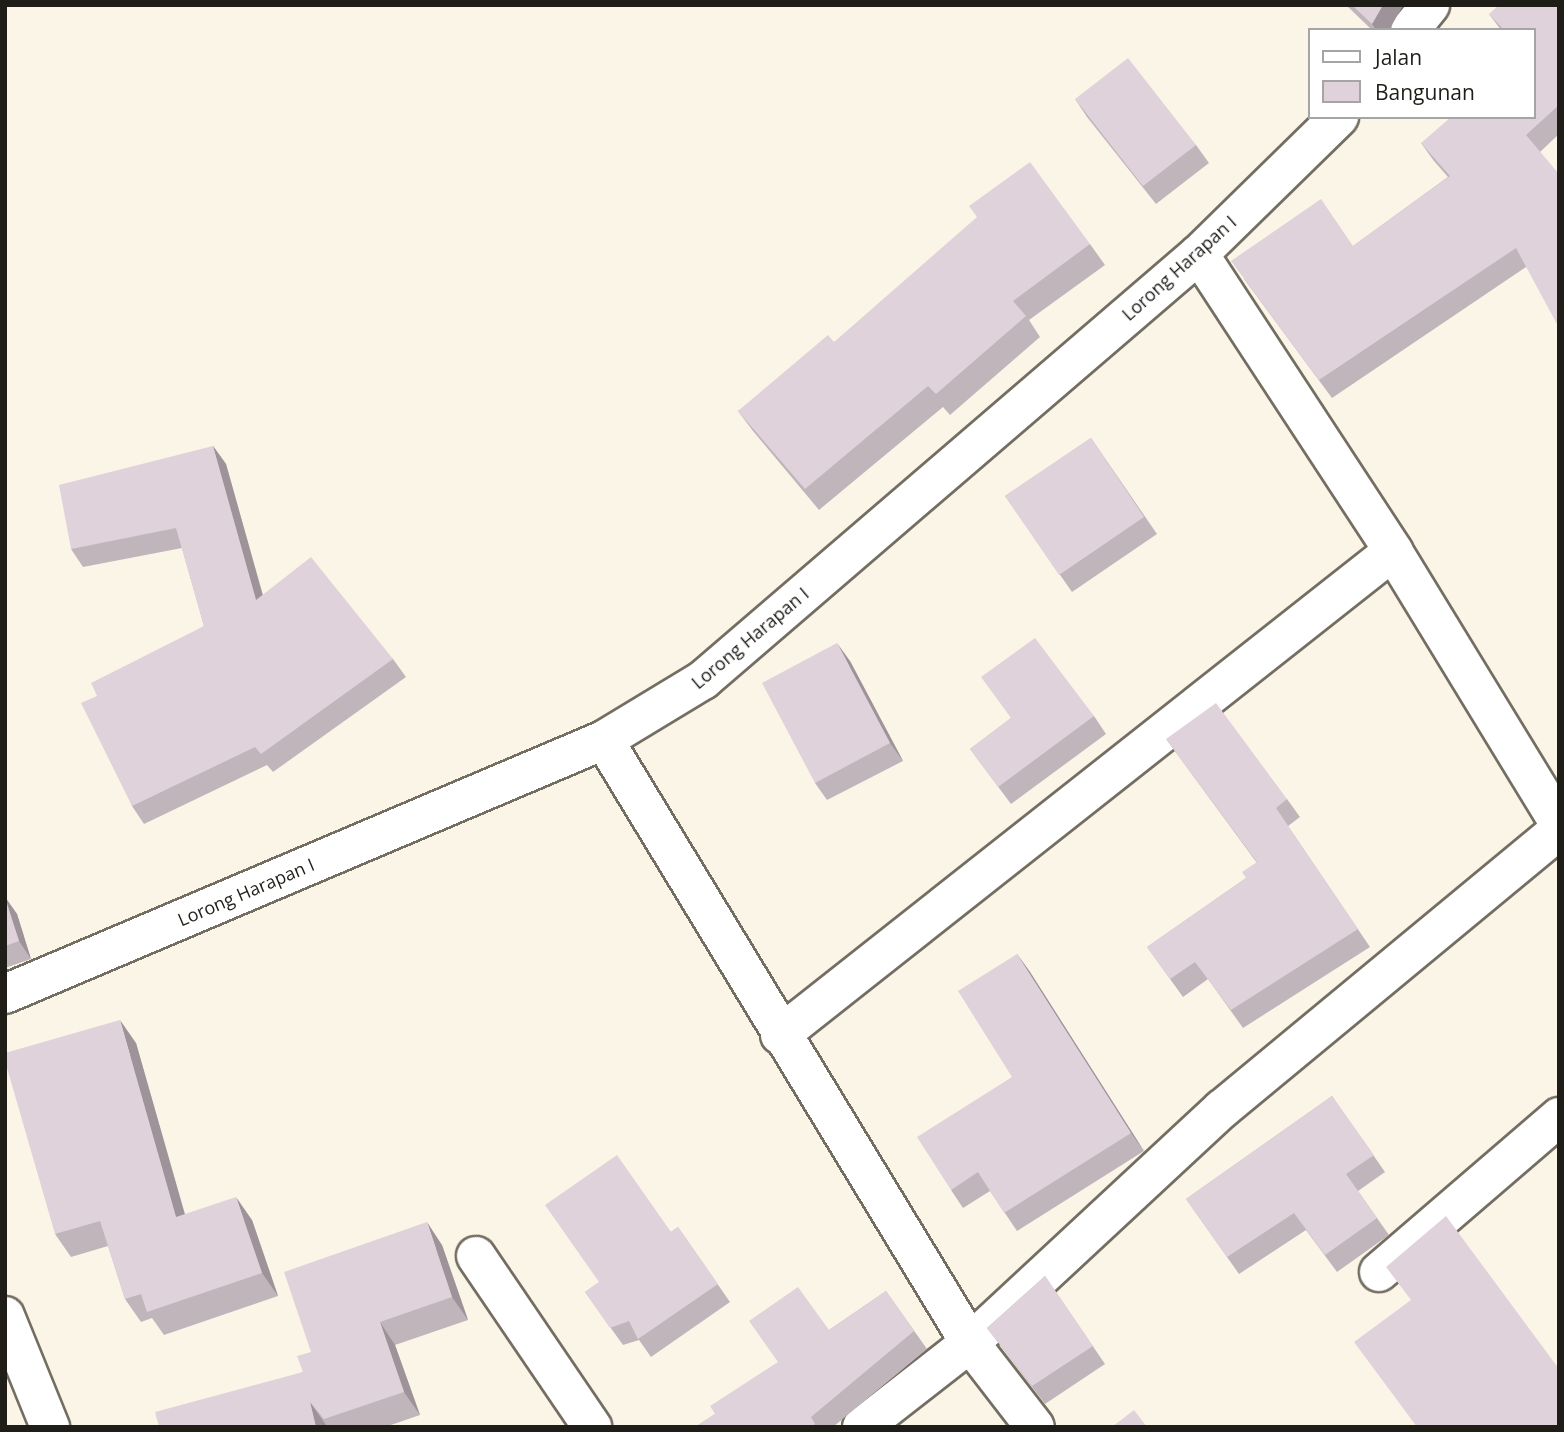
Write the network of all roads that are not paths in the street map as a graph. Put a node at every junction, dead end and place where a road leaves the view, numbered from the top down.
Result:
1 (1430, 5) edge
2 (1412, 28) edge
3 (1337, 119) edge
4 (1199, 254) junction
5 (1394, 551) junction
6 (604, 740) junction
7 (1559, 823) edge
8 (1559, 830) edge
9 (5, 994) edge
10 (780, 1035) junction
11 (1559, 1117) edge
12 (477, 1256) dead end
13 (1379, 1272) dead end
14 (5, 1316) edge
15 (970, 1343) junction
16 (50, 1427) edge
17 (592, 1427) edge
18 (862, 1427) edge
19 (1035, 1427) edge

1 - 2 street
3 - 4 street, Lorong Harapan I
4 - 5 street
4 - 6 street, Lorong Harapan I
5 - 7 street
5 - 10 street
6 - 9 street, Lorong Harapan I
6 - 10 street
8 - 15 street
10 - 15 street
11 - 13 street
12 - 17 street
14 - 16 street
15 - 18 street
15 - 19 street

